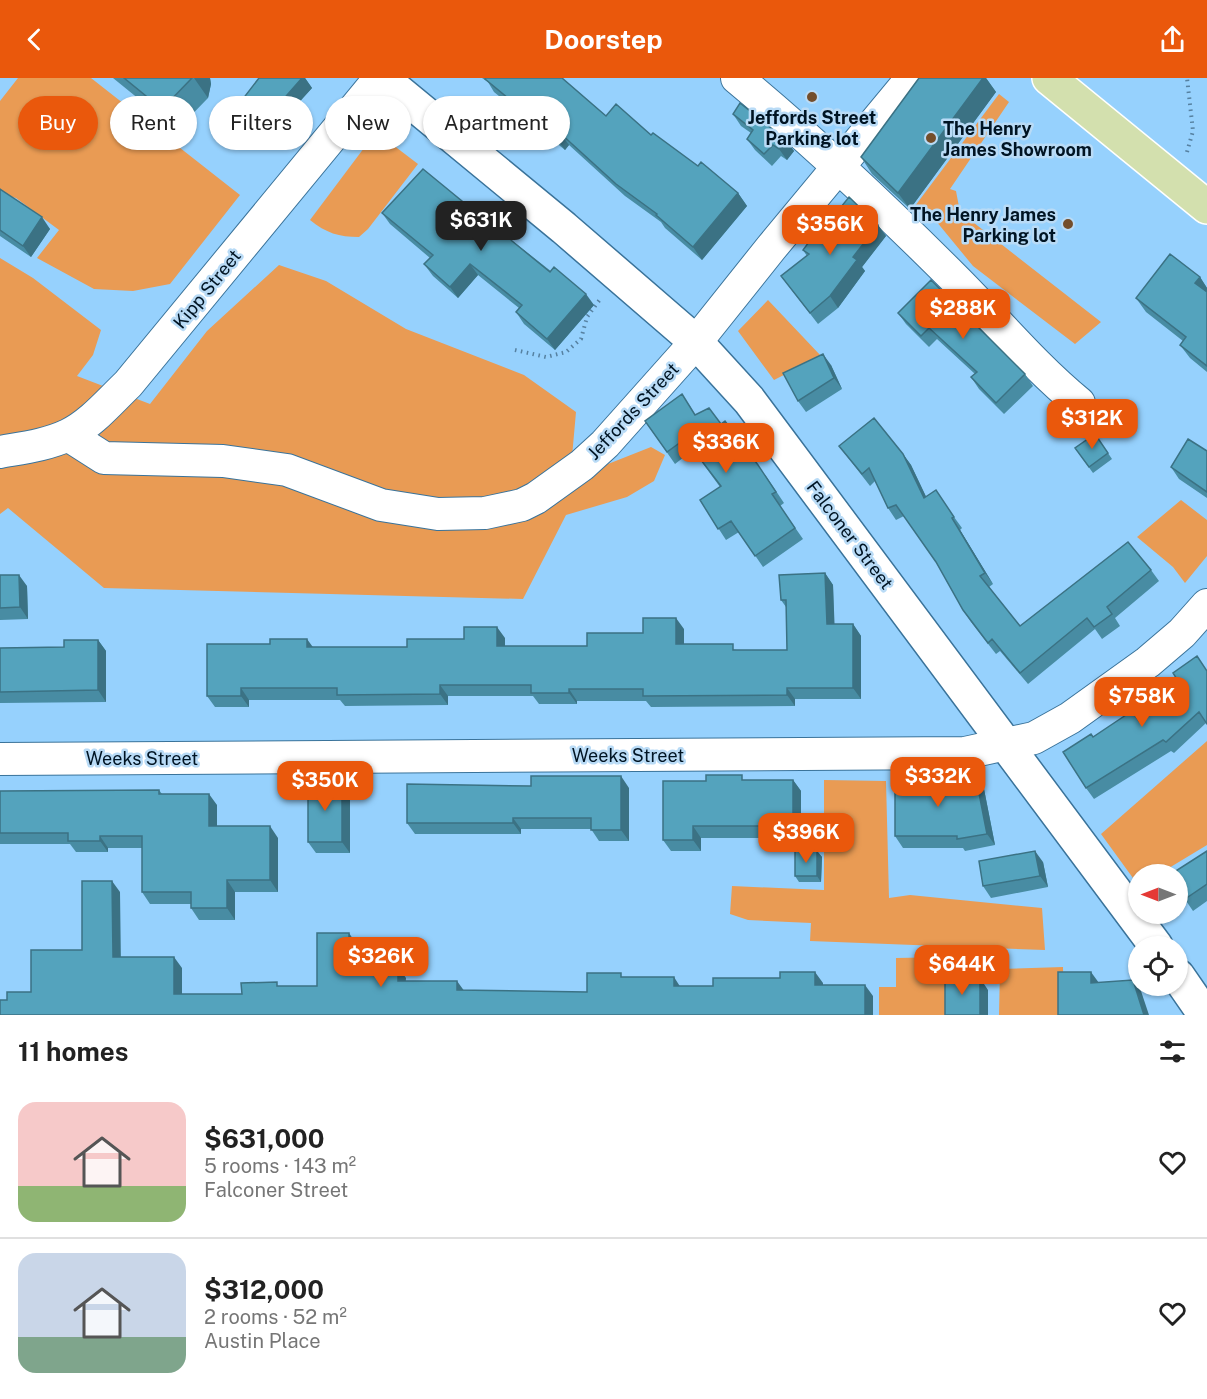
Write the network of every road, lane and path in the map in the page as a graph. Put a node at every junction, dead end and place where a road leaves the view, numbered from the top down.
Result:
1 (381, 78) edge
2 (737, 78) edge
3 (912, 78) edge
4 (1049, 78) edge
5 (1187, 78) edge
6 (1186, 152) dead end
7 (837, 167) junction
8 (1207, 207) edge
9 (603, 296) dead end
10 (696, 342) junction
11 (515, 350) dead end
12 (1079, 403) dead end
13 (68, 435) junction
14 (0, 452) edge
15 (1207, 605) edge
16 (1006, 746) junction
17 (0, 759) edge
18 (1148, 936) edge
19 (1188, 990) edge
20 (1205, 1015) edge

1 - 10 street, Falconer Street
1 - 13 street, Kipp Street
2 - 7 street
3 - 7 street, Jeffords Street
4 - 8 main road
5 - 6 path
7 - 10 street, Jeffords Street
7 - 12 street
9 - 11 path
10 - 13 street, Jeffords Street
10 - 16 street, Falconer Street
13 - 14 street, Kipp Street
15 - 16 street, Weeks Street
16 - 17 street, Weeks Street
16 - 18 street, Falconer Street
19 - 20 street

